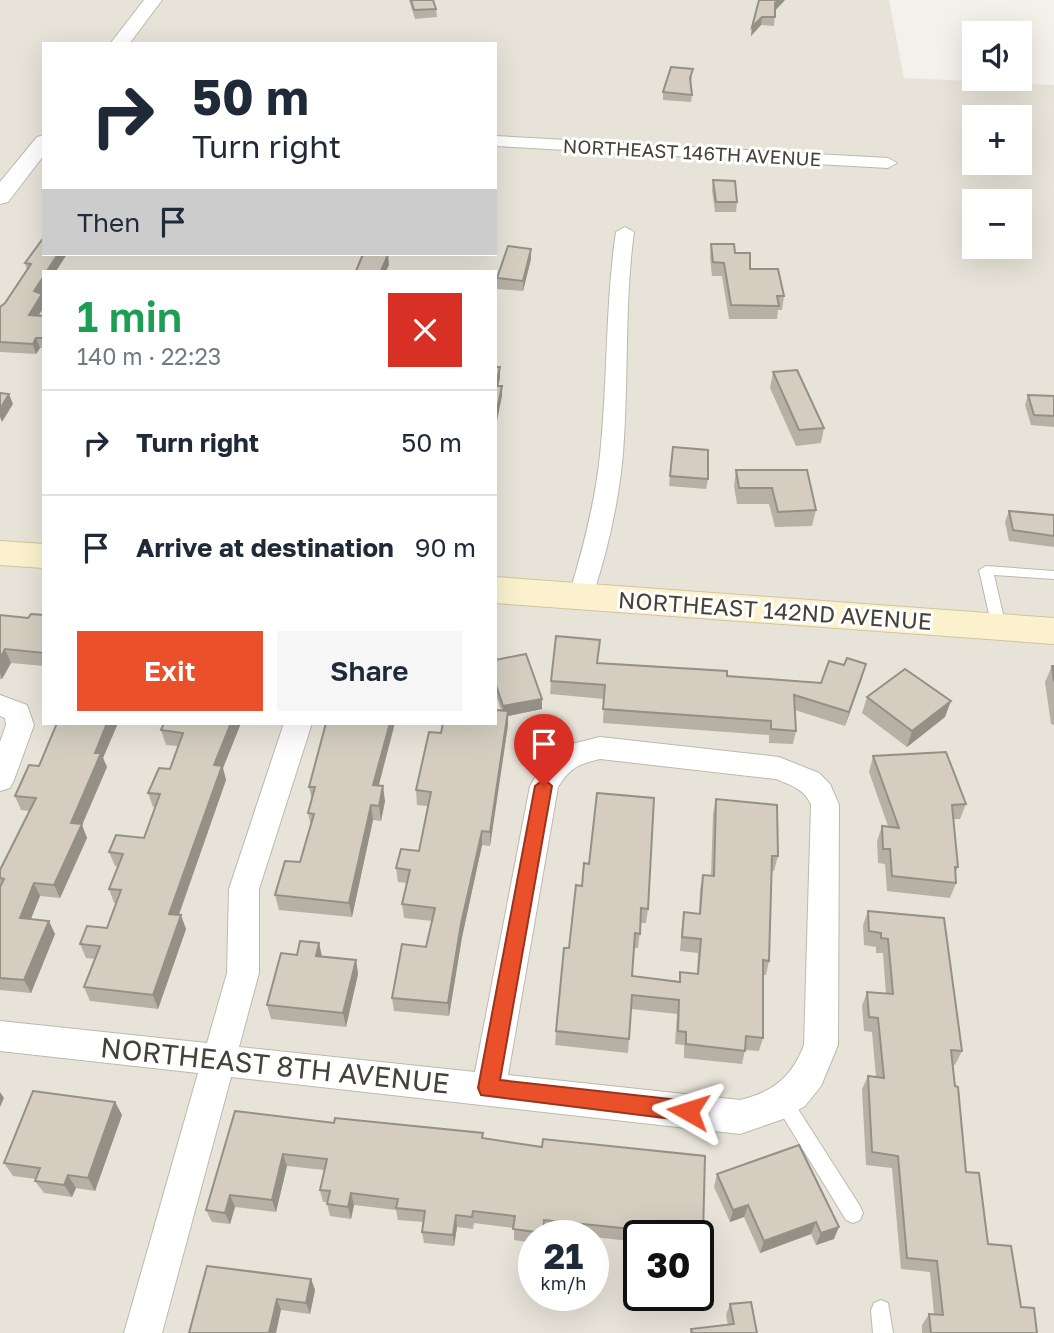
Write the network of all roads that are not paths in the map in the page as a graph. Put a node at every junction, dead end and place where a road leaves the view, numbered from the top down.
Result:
1 (153, 0) edge
2 (121, 42) edge
3 (497, 141) edge
4 (42, 144) edge
5 (888, 163) dead end
6 (0, 197) edge
7 (625, 232) dead end
8 (0, 553) edge
9 (42, 556) edge
10 (1054, 575) edge
11 (497, 590) edge
12 (581, 595) junction
13 (999, 627) junction
14 (1054, 631) edge
15 (8, 708) edge
16 (297, 725) edge
17 (0, 780) edge
18 (809, 781) joint
19 (0, 1035) edge
20 (220, 1059) junction
21 (489, 1088) junction
22 (789, 1098) junction
23 (853, 1213) dead end
24 (881, 1310) dead end
25 (143, 1333) edge
26 (883, 1333) edge

1 - 2 street
3 - 5 street, NORTHEAST 146TH AVENUE
4 - 6 street
7 - 12 street
8 - 9 main road
10 - 13 lane
11 - 12 main road, NORTHEAST 142ND AVENUE
12 - 13 main road, NORTHEAST 142ND AVENUE
13 - 14 main road, NORTHEAST 142ND AVENUE
15 - 17 street
16 - 20 street
18 - 21 street
18 - 22 street
19 - 20 street, NORTHEAST 8TH AVENUE
20 - 21 street, NORTHEAST 8TH AVENUE
20 - 25 street
21 - 22 street, NORTHEAST 8TH AVENUE
22 - 23 lane
24 - 26 lane

